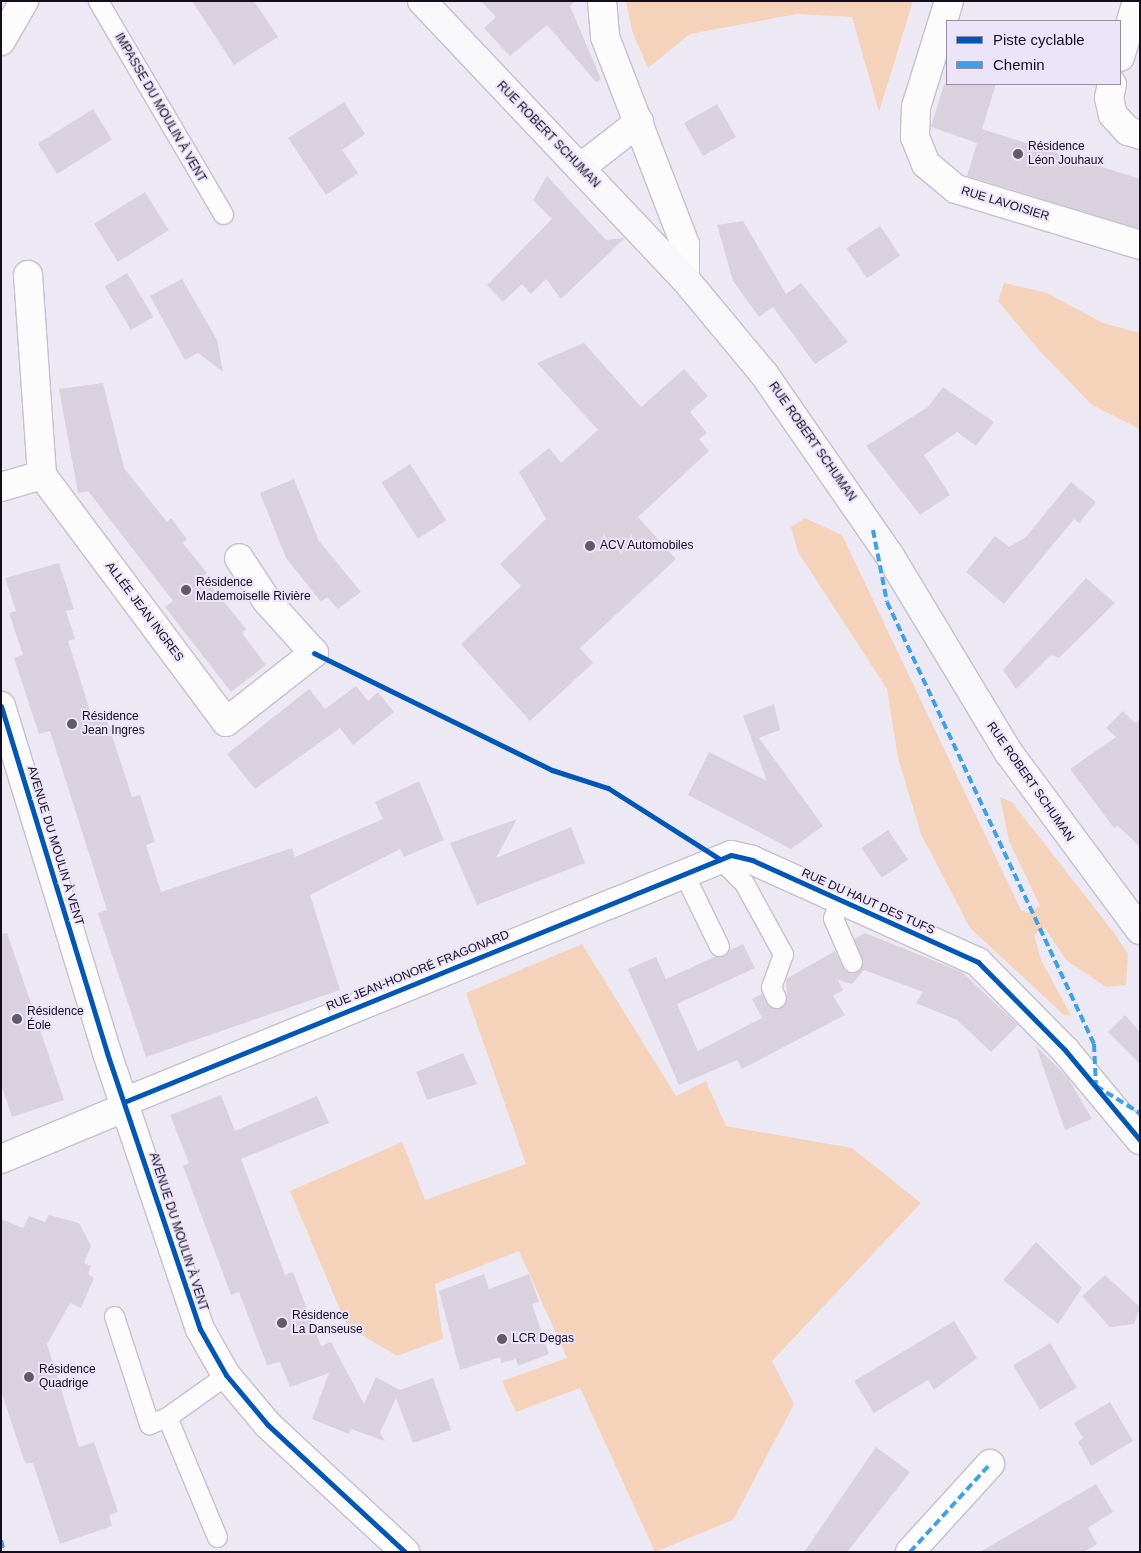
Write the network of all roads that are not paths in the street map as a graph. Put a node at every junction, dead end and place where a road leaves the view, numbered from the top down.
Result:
1 (24, 1) edge
2 (98, 1) edge
3 (422, 1) edge
4 (602, 1) edge
5 (949, 1) edge
6 (1137, 1) edge
7 (1, 41) edge
8 (1121, 55) edge
9 (1112, 85) edge
10 (639, 122) junction
11 (1140, 135) edge
12 (580, 168) junction
13 (223, 214) dead end
14 (1140, 245) edge
15 (28, 275) dead end
16 (685, 279) junction
17 (42, 475) junction
18 (1, 487) edge
19 (239, 558) dead end
20 (1, 706) edge
21 (720, 859) junction
22 (684, 874) junction
23 (839, 901) junction
24 (1140, 930) edge
25 (718, 946) dead end
26 (852, 962) dead end
27 (776, 998) dead end
28 (125, 1105) junction
29 (1140, 1140) edge
30 (1, 1159) edge
31 (114, 1316) dead end
32 (226, 1375) junction
33 (167, 1417) junction
34 (990, 1464) dead end
35 (217, 1537) dead end
36 (405, 1552) edge
37 (910, 1552) edge

1 - 7 street
2 - 13 lane, IMPASSE DU MOULIN À VENT
3 - 12 main road, RUE ROBERT SCHUMAN
4 - 10 street
5 - 14 street, RUE LAVOISIER
6 - 8 street
9 - 11 street
10 - 12 street
10 - 16 street
12 - 16 main road, RUE ROBERT SCHUMAN
15 - 17 street
16 - 24 main road, RUE ROBERT SCHUMAN
17 - 18 street
17 - 19 street, ALLÉE JEAN INGRES
20 - 28 street, AVENUE DU MOULIN À VENT
21 - 22 street, RUE JEAN-HONORÉ FRAGONARD
21 - 23 street, RUE DU HAUT DES TUFS
21 - 27 lane
22 - 25 lane
22 - 28 street, RUE JEAN-HONORÉ FRAGONARD
23 - 26 lane
23 - 29 street, RUE DU HAUT DES TUFS
28 - 30 street, RUE JEAN-HONORÉ FRAGONARD
28 - 32 street, AVENUE DU MOULIN À VENT
31 - 33 lane
32 - 33 lane
32 - 36 street, AVENUE DU MOULIN À VENT
33 - 35 lane
34 - 37 street

